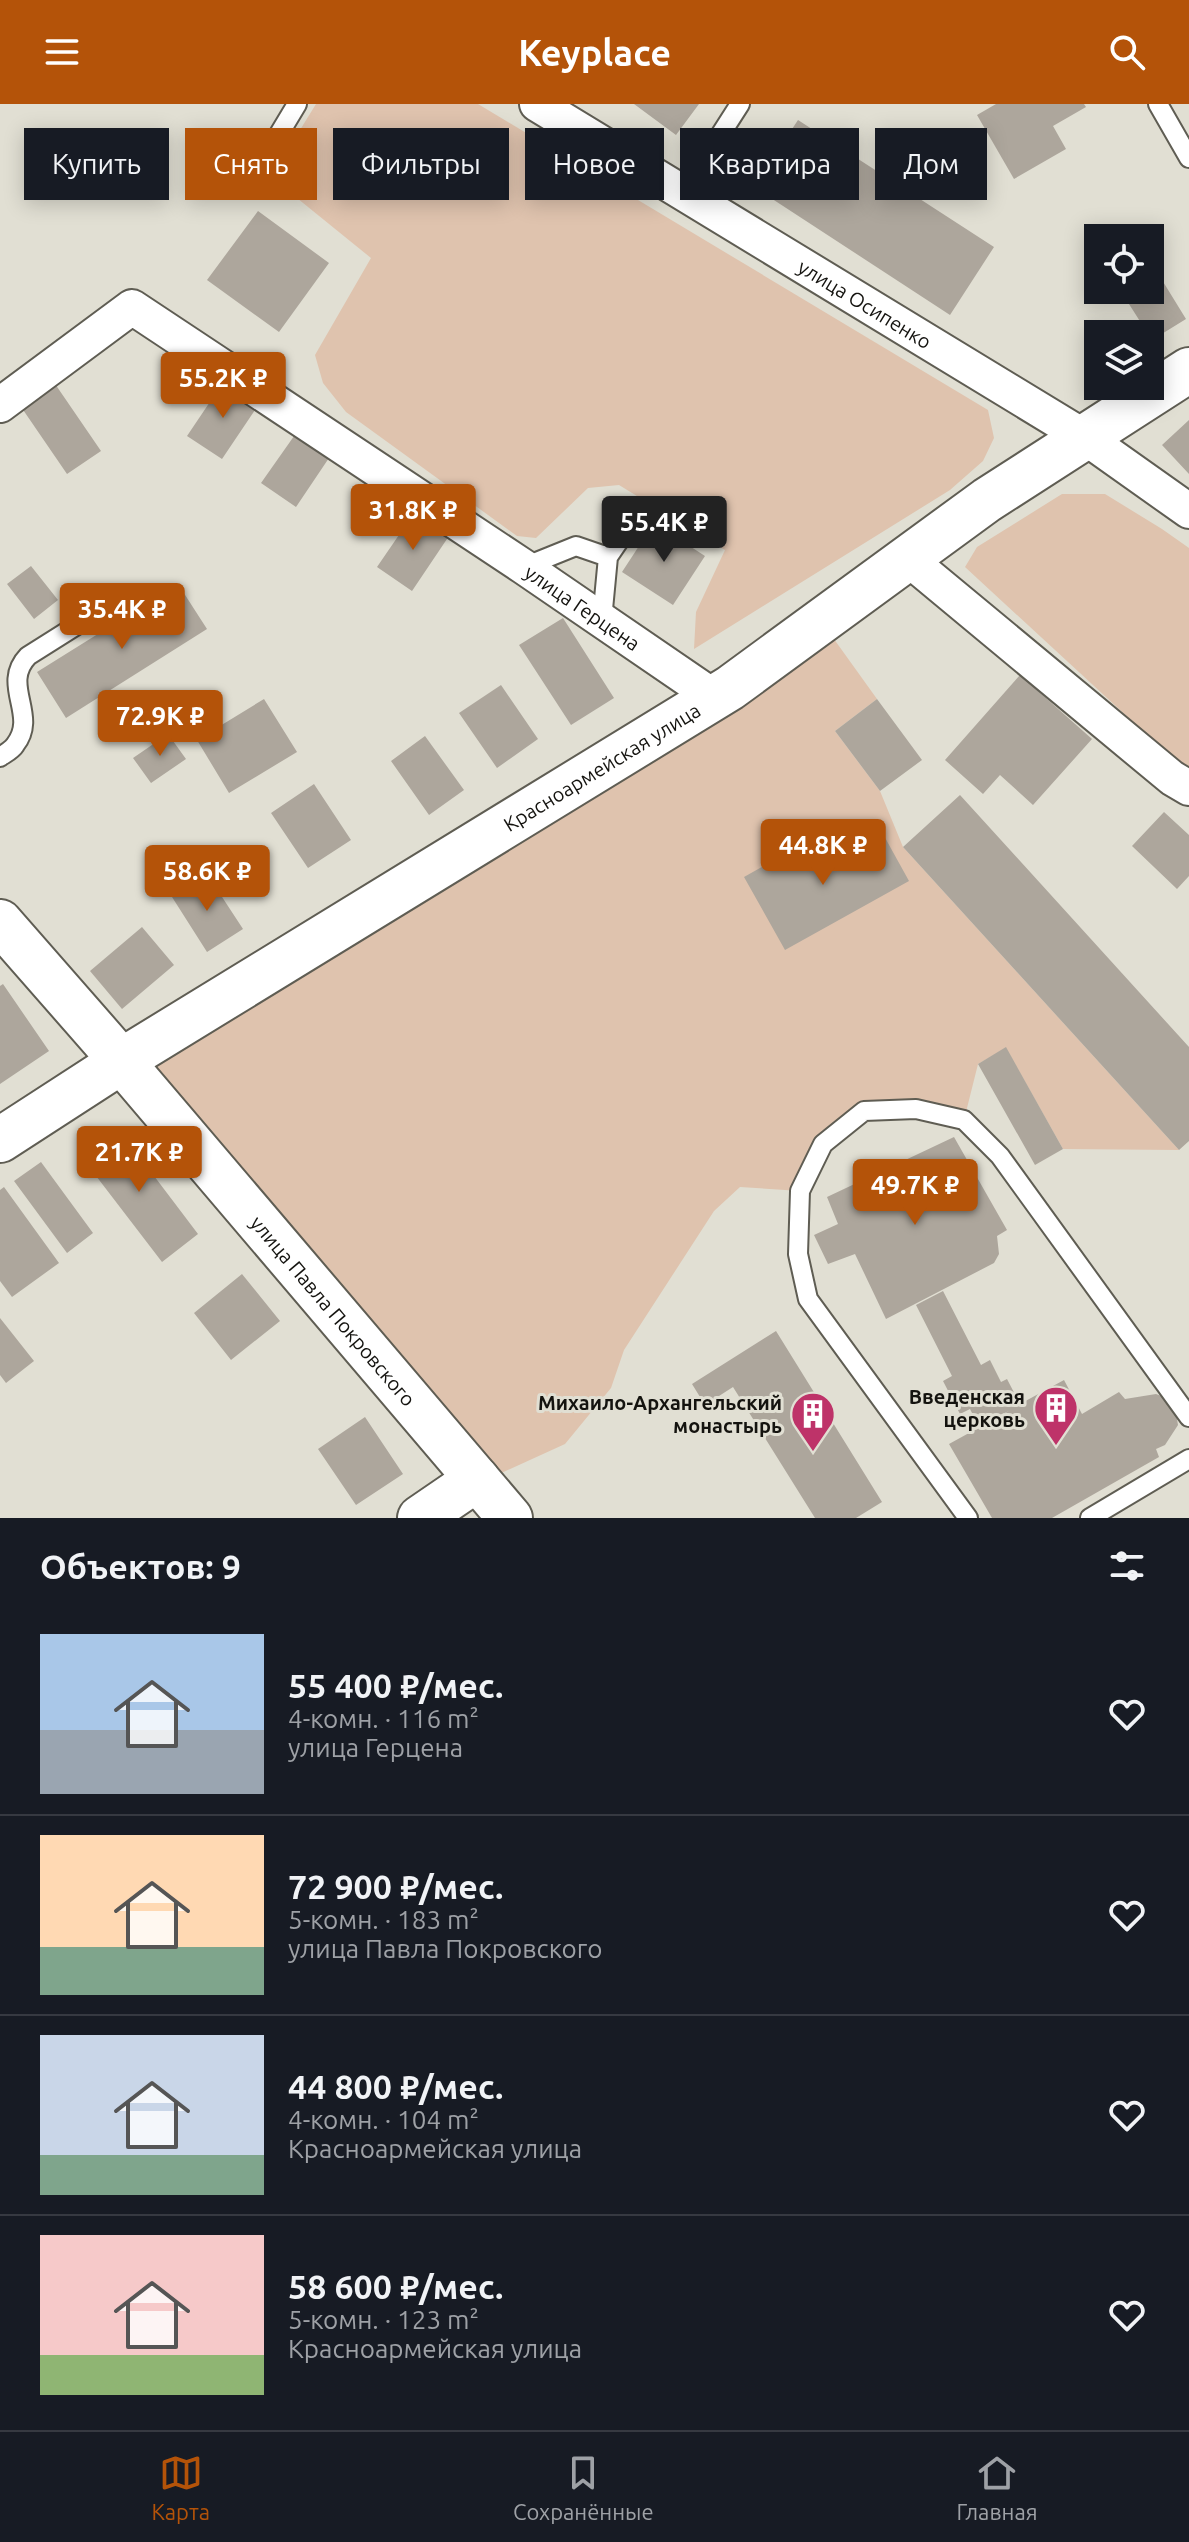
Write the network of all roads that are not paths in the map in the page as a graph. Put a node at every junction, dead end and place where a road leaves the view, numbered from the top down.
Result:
1 (297, 104) edge
2 (537, 104) edge
3 (740, 104) edge
4 (1158, 104) edge
5 (283, 128) edge
6 (725, 128) edge
7 (1189, 158) edge
8 (680, 191) edge
9 (695, 200) edge
10 (1189, 370) edge
11 (0, 405) edge
12 (1086, 438) junction
13 (640, 510) dead end
14 (1189, 511) edge
15 (608, 557) junction
16 (907, 558) junction
17 (524, 567) junction
18 (120, 598) dead end
19 (602, 620) junction
20 (714, 697) junction
21 (0, 757) edge
22 (1189, 788) edge
23 (0, 922) edge
24 (122, 1061) junction
25 (0, 1140) edge
26 (1189, 1417) edge
27 (1189, 1459) edge
28 (477, 1479) junction
29 (420, 1518) edge
30 (510, 1518) edge
31 (968, 1518) edge
32 (1090, 1518) edge

1 - 5 lane
2 - 8 street, улица Осипенко
3 - 6 lane
4 - 7 lane
9 - 12 street, улица Осипенко
10 - 12 street, Красноармейская улица
11 - 17 street, улица Герцена
12 - 14 street, улица Осипенко
12 - 16 street, Красноармейская улица
13 - 15 lane
15 - 17 lane
15 - 19 lane
16 - 20 street, Красноармейская улица
16 - 22 street
17 - 19 street, улица Герцена
18 - 21 lane
19 - 20 street, улица Герцена
20 - 24 street, Красноармейская улица
23 - 24 street, улица Павла Покровского
24 - 25 street, Красноармейская улица
24 - 28 street, улица Павла Покровского
26 - 31 lane
27 - 32 lane
28 - 29 street
28 - 30 street, улица Павла Покровского

